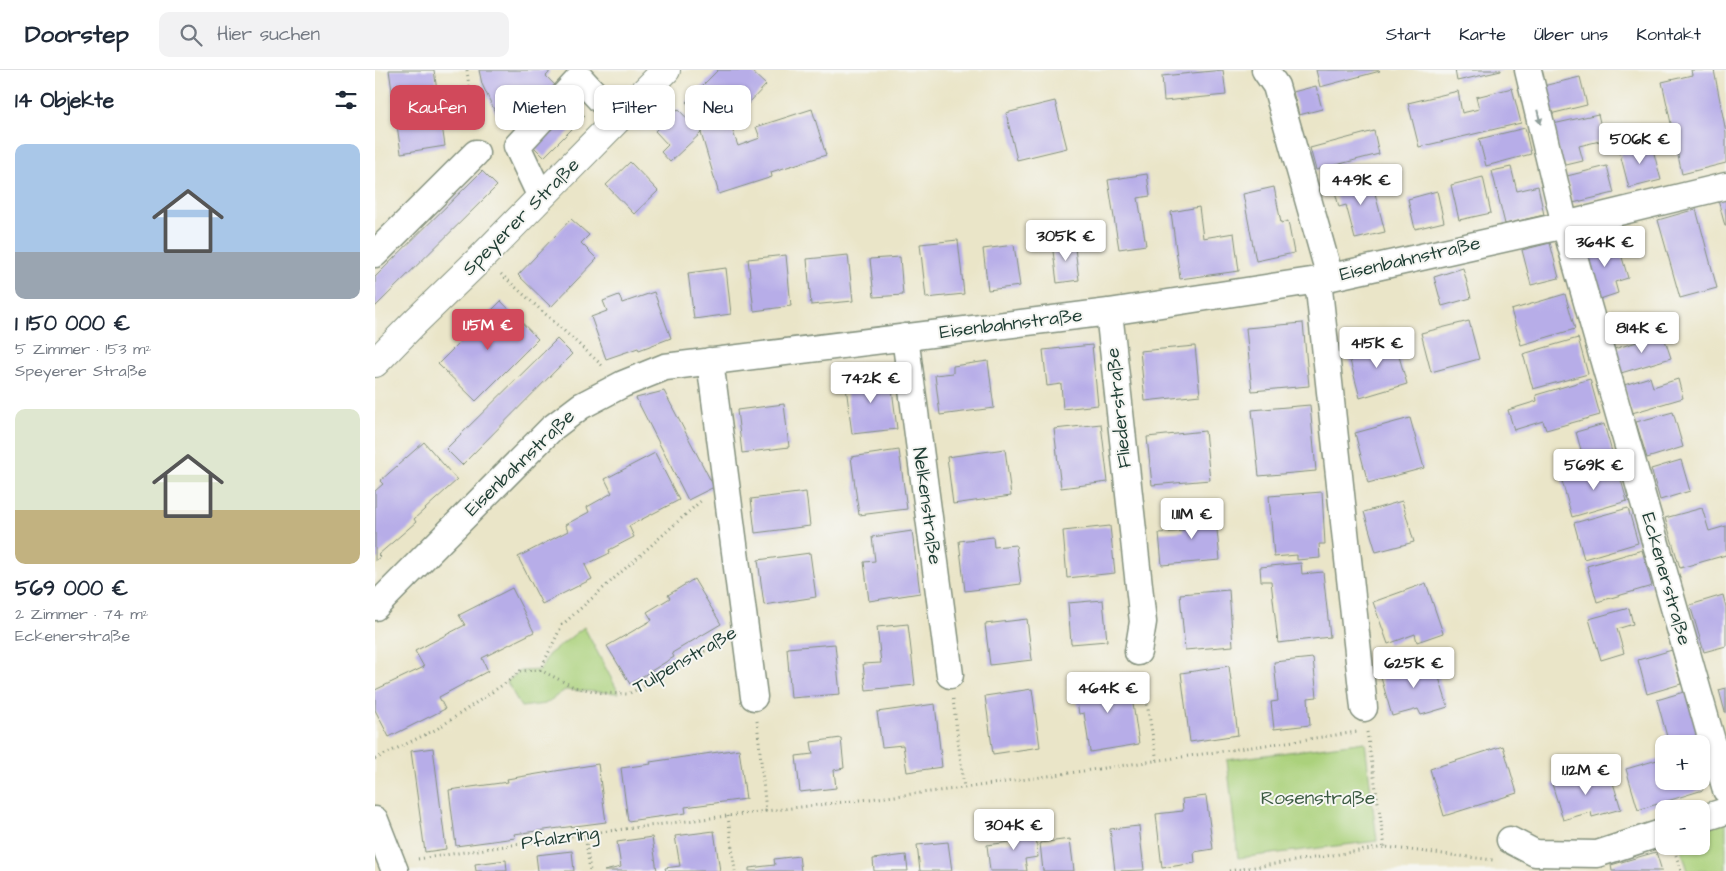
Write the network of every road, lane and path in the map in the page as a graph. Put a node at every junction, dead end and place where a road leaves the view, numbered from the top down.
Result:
1 (467, 70) edge
2 (666, 70) edge
3 (1265, 70) edge
4 (1528, 70) edge
5 (651, 85) edge
6 (594, 93) edge
7 (607, 130) edge
8 (476, 153) joint
9 (1726, 186) edge
10 (541, 196) junction
11 (1565, 225) junction
12 (375, 254) edge
13 (482, 257) junction
14 (1324, 278) junction
15 (1109, 312) junction
16 (905, 337) junction
17 (710, 361) junction
18 (375, 362) edge
19 (623, 384) junction
20 (724, 480) junction
21 (375, 607) edge
22 (745, 626) junction
23 (1138, 652) joint
24 (540, 670) junction
25 (950, 675) joint
26 (754, 697) joint
27 (1366, 719) junction
28 (375, 759) edge
29 (1157, 761) junction
30 (964, 788) junction
31 (1726, 790) edge
32 (766, 811) junction
33 (1726, 811) edge
34 (728, 816) junction
35 (1710, 816) edge
36 (375, 820) edge
37 (585, 834) junction
38 (1655, 835) edge
39 (1510, 840) joint
40 (1385, 847) junction
41 (1676, 855) edge
42 (1532, 862) edge
43 (394, 867) edge
44 (589, 871) edge
45 (735, 871) edge
46 (1229, 871) edge
47 (1681, 871) edge

1 - 8 path
2 - 5 main road, Speyerer Straße
3 - 14 street
4 -> 11 street, Eckenerstraße
6 - 10 street
7 - 10 main road, Speyerer Straße
8 - 12 street
9 - 11 street, Eisenbahnstraße
10 - 13 main road, Speyerer Straße
11 - 14 street, Eisenbahnstraße
11 - 31 street, Eckenerstraße
13 - 18 main road, Speyerer Straße
13 - 19 path
14 - 15 street, Eisenbahnstraße
14 - 27 street
15 - 16 street, Eisenbahnstraße
15 - 23 street, Fliederstraße
16 - 17 street, Eisenbahnstraße
16 - 25 street, Nelkenstraße
17 - 19 street, Eisenbahnstraße
17 - 20 street, Tulpenstraße
19 - 21 street, Eisenbahnstraße
20 - 22 street, Tulpenstraße
20 - 24 path
22 - 24 path, Tulpenstraße
22 - 26 street, Tulpenstraße
23 - 29 path
24 - 28 path
25 - 30 path
26 - 32 path
27 - 29 path, Pfalzring
27 - 40 path
29 - 30 path, Pfalzring
30 - 32 path, Pfalzring
32 - 34 path, Pfalzring
33 - 35 street
34 - 37 path, Pfalzring
34 - 45 path
36 - 43 street
37 - 43 path, Pfalzring
37 - 44 path
38 - 42 street
39 - 40 path
39 - 42 street
40 - 46 path
41 - 47 path

